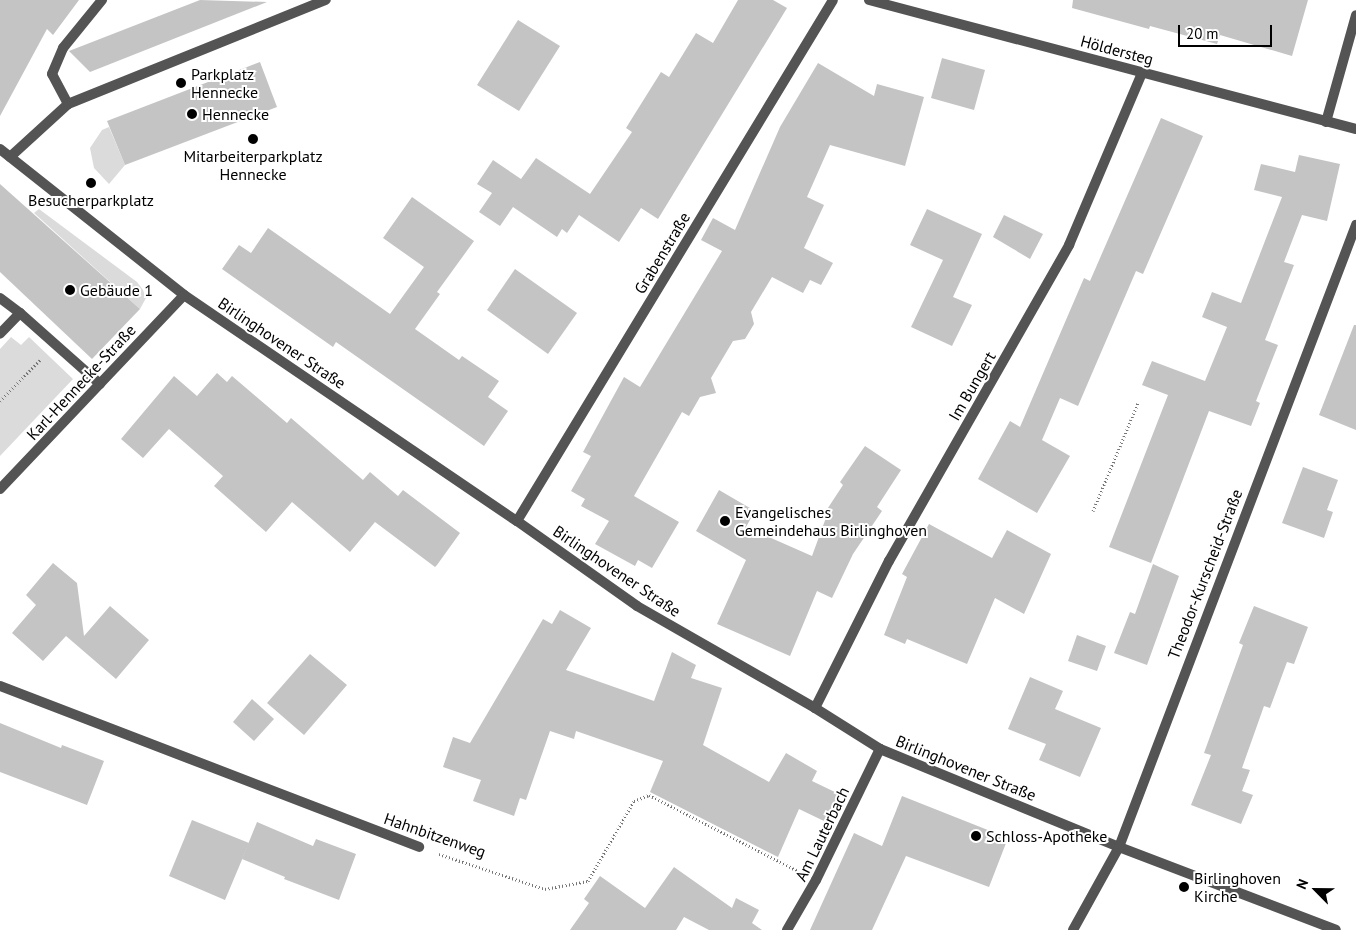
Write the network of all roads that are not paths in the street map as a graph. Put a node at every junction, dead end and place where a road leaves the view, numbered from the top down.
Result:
1 (102, 0) edge
2 (326, 0) edge
3 (833, 0) edge
4 (870, 0) edge
5 (1356, 15) edge
6 (1142, 72) junction
7 (68, 104) junction
8 (1326, 122) junction
9 (1356, 129) edge
10 (0, 149) edge
11 (10, 157) junction
12 (1356, 225) edge
13 (184, 295) junction
14 (0, 298) edge
15 (20, 313) junction
16 (0, 334) edge
17 (100, 384) junction
18 (0, 489) edge
19 (517, 521) junction
20 (0, 686) edge
21 (815, 708) junction
22 (880, 749) junction
23 (419, 847) road end
24 (1119, 847) junction
25 (787, 930) edge
26 (1073, 930) edge
27 (1336, 930) edge

1 - 7 street
2 - 7 street
3 - 19 street, Grabenstraße
4 - 6 street, Höldersteg
5 - 8 street
6 - 8 street, Höldersteg
6 - 21 street, Im Bungert
7 - 11 street
8 - 9 street, Höldersteg
10 - 11 street, Birlinghovener Straße
11 - 13 street, Birlinghovener Straße
12 - 24 street, Theodor-Kurscheid-Straße
13 - 17 street, Karl-Hennecke-Straße
13 - 19 street, Birlinghovener Straße
14 - 15 street
15 - 16 street
15 - 17 street
17 - 18 street, Karl-Hennecke-Straße
19 - 21 street, Birlinghovener Straße
20 - 23 street, Hahnbitzenweg
21 - 22 street, Birlinghovener Straße
22 - 24 street, Birlinghovener Straße
22 - 25 street, Am Lauterbach
24 - 26 street, Theodor-Kurscheid-Straße
24 - 27 street, Birlinghovener Straße

